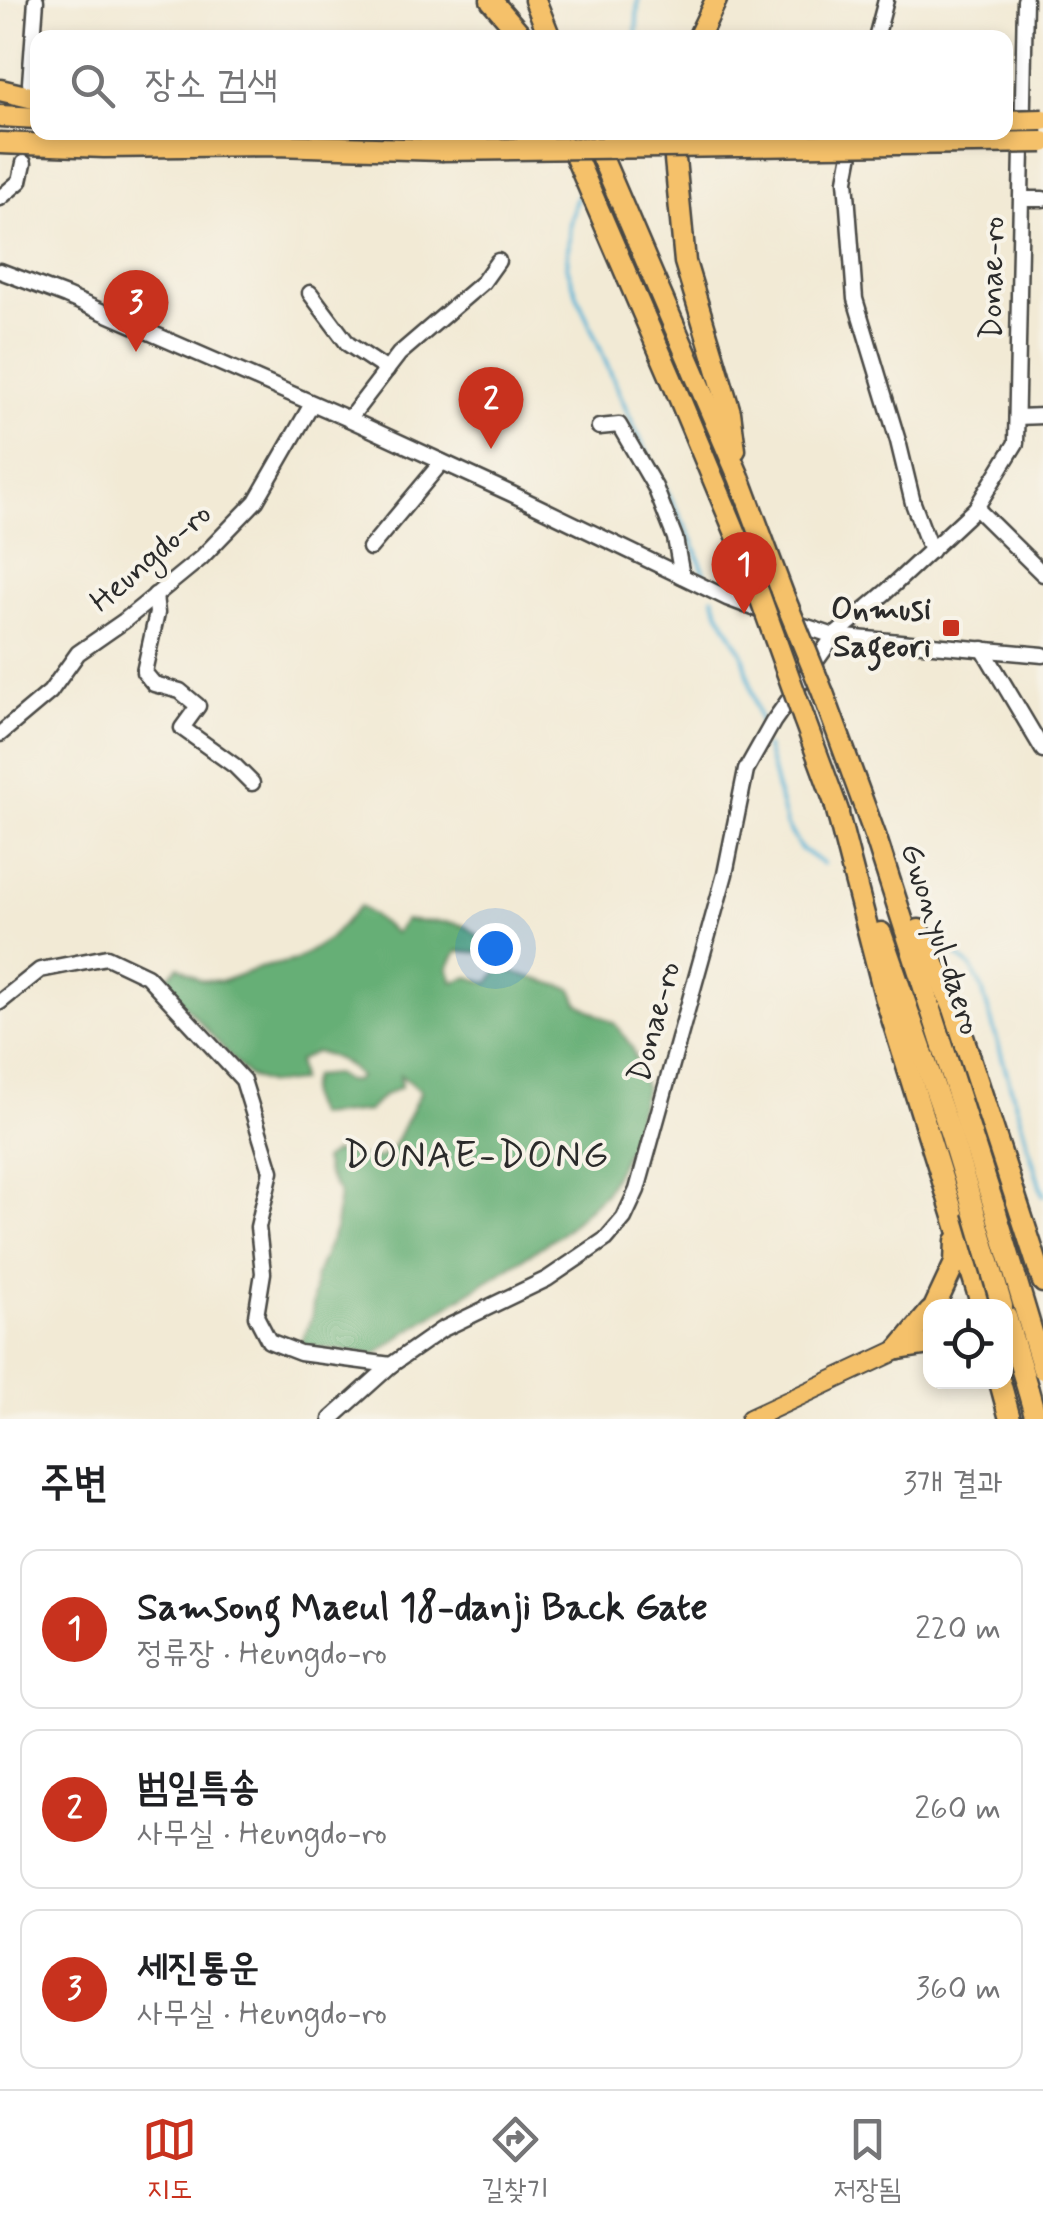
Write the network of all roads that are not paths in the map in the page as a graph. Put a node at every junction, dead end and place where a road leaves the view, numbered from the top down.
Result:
1 (36, 0) edge
2 (491, 0) edge
3 (506, 0) edge
4 (535, 0) edge
5 (716, 0) edge
6 (886, 0) edge
7 (1025, 0) edge
8 (35, 30) edge
9 (516, 30) edge
10 (518, 30) edge
11 (547, 30) edge
12 (702, 30) edge
13 (878, 30) edge
14 (0, 90) edge
15 (30, 91) edge
16 (1013, 108) edge
17 (1043, 108) edge
18 (0, 116) edge
19 (30, 118) edge
20 (1043, 120) edge
21 (1013, 121) edge
22 (569, 140) edge
23 (594, 140) edge
24 (678, 140) edge
25 (854, 140) edge
26 (1043, 142) edge
27 (0, 143) edge
28 (24, 163) dead end
29 (0, 198) edge
30 (1022, 199) junction
31 (1043, 200) edge
32 (498, 261) dead end
33 (0, 272) edge
34 (310, 293) dead end
35 (387, 370) junction
36 (312, 404) junction
37 (1043, 416) edge
38 (1017, 418) junction
39 (350, 419) junction
40 (599, 427) dead end
41 (442, 462) junction
42 (739, 477) junction
43 (976, 508) junction
44 (370, 548) dead end
45 (930, 551) junction
46 (1043, 574) edge
47 (686, 577) junction
48 (155, 595) junction
49 (834, 636) junction
50 (983, 649) junction
51 (1043, 655) edge
52 (0, 734) edge
53 (1043, 750) edge
54 (252, 784) dead end
55 (862, 799) junction
56 (0, 1002) edge
57 (1020, 1213) junction
58 (975, 1214) junction
59 (1043, 1241) edge
60 (1043, 1283) edge
61 (938, 1299) edge
62 (981, 1299) edge
63 (1000, 1299) edge
64 (1009, 1299) edge
65 (923, 1321) edge
66 (923, 1338) edge
67 (1013, 1340) edge
68 (1043, 1341) edge
69 (923, 1345) edge
70 (1013, 1346) edge
71 (899, 1349) junction
72 (390, 1365) junction
73 (1043, 1369) edge
74 (1002, 1389) edge
75 (331, 1419) edge
76 (750, 1419) edge
77 (1010, 1419) edge
78 (1036, 1419) edge

1 - 8 street
2 - 9 highway
3 - 10 highway
4 - 11 highway
5 - 12 highway
6 - 13 street
7 - 30 street, Donae-ro
14 - 15 highway
16 - 17 highway
18 - 19 highway
20 - 21 highway, bridge
22 - 58 highway, Gwonyul-daero, bridge
23 - 42 highway
24 - 42 highway
25 - 45 street
26 - 27 highway, bridge
28 - 29 street
30 - 31 street, Donae-ro
30 - 38 street, Donae-ro
32 - 35 street
33 - 36 street
34 - 35 street
35 - 39 street
36 - 39 street
36 - 48 street, Heungdo-ro
37 - 38 street
38 - 43 street, Donae-ro
39 - 41 street
40 - 47 street
41 - 44 street
41 - 47 street
42 - 55 highway, Gwonyul-daero, bridge
43 - 45 street, Donae-ro
43 - 46 street
45 - 49 street, Donae-ro
47 - 49 street
48 - 52 street, Heungdo-ro
48 - 54 street
49 - 50 street
49 - 72 street, Donae-ro
50 - 51 street
50 - 53 street
55 - 57 highway
55 - 58 highway, Gwonyul-daero
56 - 72 street
57 - 58 highway
57 - 59 highway
57 - 60 highway
58 - 61 highway
58 - 62 highway
58 - 63 highway, bridge
58 - 73 highway, bridge
60 - 64 main road
65 - 71 highway
66 - 71 main road
67 - 78 highway, bridge
68 - 70 highway
69 - 71 highway
71 - 76 main road
72 - 75 street, Donae-ro
74 - 77 highway

